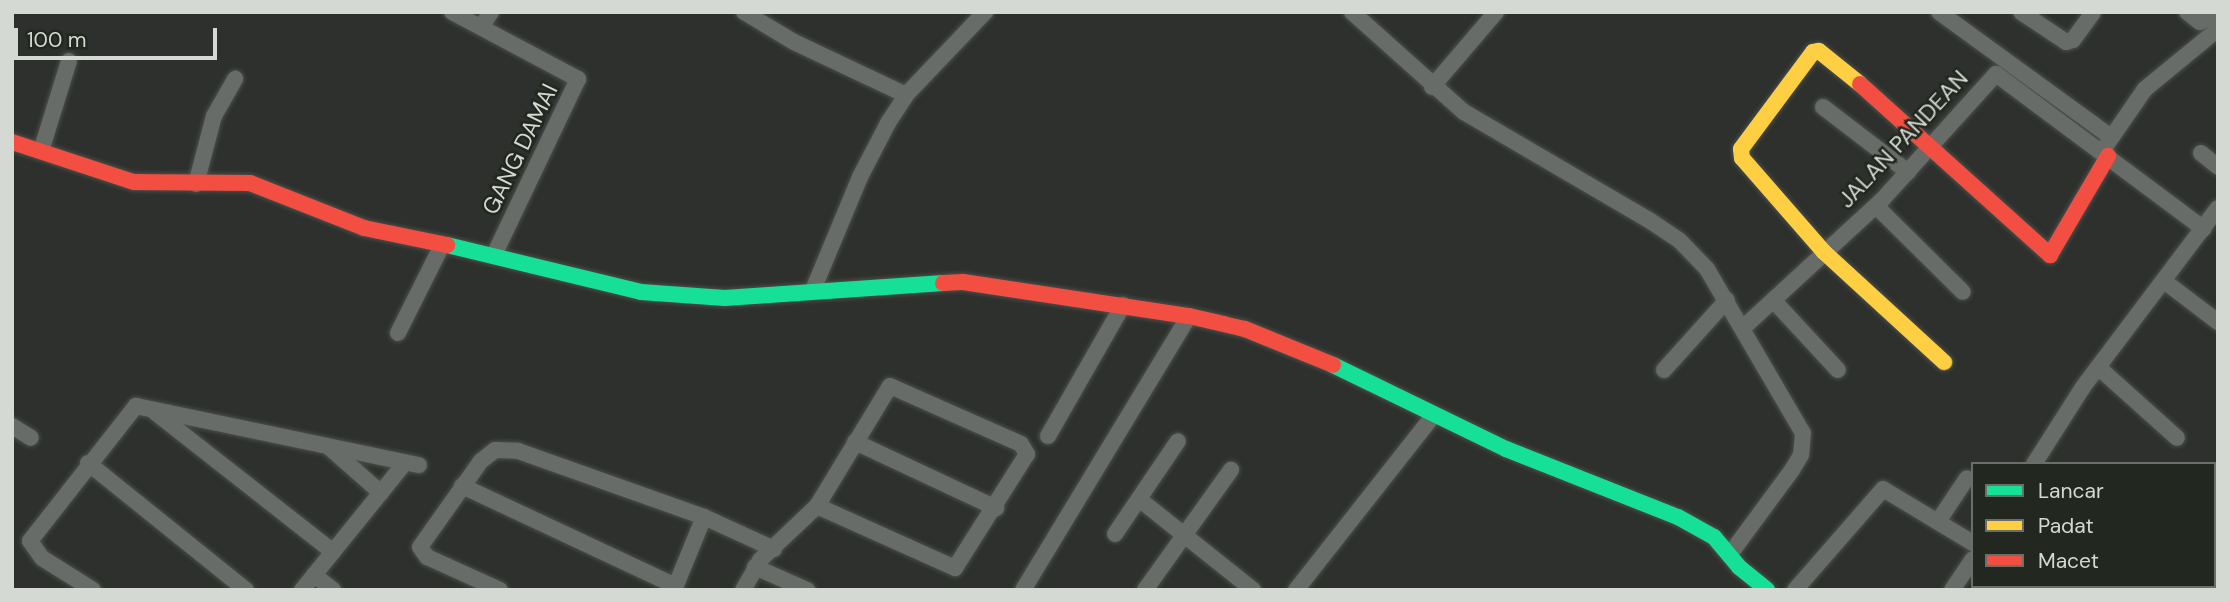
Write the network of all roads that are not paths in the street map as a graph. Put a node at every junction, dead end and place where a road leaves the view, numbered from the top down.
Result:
1 (452, 12) edge
2 (491, 12) edge
3 (985, 12) edge
4 (1352, 12) edge
5 (1496, 12) edge
6 (1939, 12) edge
7 (2021, 12) edge
8 (2093, 12) edge
9 (2187, 12) edge
10 (2218, 13) edge
11 (752, 14) edge
12 (481, 27) junction
13 (2218, 29) edge
14 (69, 61) dead end
15 (235, 79) dead end
16 (1432, 87) junction
17 (906, 95) junction
18 (1823, 107) dead end
19 (2111, 136) junction
20 (12, 142) edge
21 (1932, 145) junction
22 (41, 148) junction
23 (2201, 153) dead end
24 (2110, 158) junction
25 (2218, 167) edge
26 (1908, 172) junction
27 (196, 177) junction
28 (1876, 205) junction
29 (2218, 208) edge
30 (2204, 229) junction
31 (442, 244) junction
32 (1824, 252) junction
33 (494, 255) junction
34 (2164, 281) junction
35 (813, 290) junction
36 (1963, 292) dead end
37 (1727, 300) junction
38 (1774, 301) junction
39 (1123, 305) junction
40 (1189, 316) junction
41 (2218, 322) edge
42 (1745, 326) junction
43 (398, 333) dead end
44 (1944, 362) dead end
45 (2098, 367) junction
46 (1664, 370) dead end
47 (1838, 370) dead end
48 (151, 410) junction
49 (1433, 416) junction
50 (12, 426) edge
51 (1048, 436) dead end
52 (31, 438) dead end
53 (2176, 438) dead end
54 (1178, 441) dead end
55 (855, 442) junction
56 (328, 447) junction
57 (2035, 462) edge
58 (88, 463) junction
59 (1231, 470) dead end
60 (1967, 478) dead end
61 (462, 486) junction
62 (382, 493) junction
63 (1139, 499) junction
64 (817, 506) junction
65 (996, 508) junction
66 (704, 517) junction
67 (1939, 520) junction
68 (1115, 534) dead end
69 (1185, 534) junction
70 (1971, 542) edge
71 (774, 549) junction
72 (333, 552) junction
73 (1730, 554) junction
74 (1971, 562) edge
75 (755, 567) junction
76 (314, 575) junction
77 (674, 588) edge
78 (303, 589) edge
79 (93, 590) edge
80 (246, 590) edge
81 (333, 590) edge
82 (500, 590) edge
83 (743, 590) edge
84 (807, 590) edge
85 (1023, 590) edge
86 (1146, 590) edge
87 (1254, 590) edge
88 (1296, 590) edge
89 (1767, 590) edge
90 (1795, 590) edge
91 (1952, 590) edge

1 - 12 street, GANG DAMAI
2 - 12 street
3 - 17 street
4 - 16 street
5 - 16 street
6 - 19 street
7 - 8 street
9 - 10 street
11 - 17 street
12 - 33 street, GANG DAMAI
13 - 19 street
14 - 22 street
15 - 27 street
16 - 37 street
17 - 35 street
18 - 26 street
19 - 24 street
20 - 22 street
21 - 24 street, JALAN PANDEAN
21 - 24 street
21 - 26 street, JALAN PANDEAN
21 - 32 street
22 - 27 street
23 - 25 street
24 - 30 street
26 - 28 street, JALAN PANDEAN
27 - 31 street
28 - 32 street, JALAN PANDEAN
28 - 36 street
29 - 30 street
30 - 34 street
31 - 33 street
31 - 43 street
32 - 38 street, JALAN PANDEAN
32 - 44 street
33 - 35 street
34 - 41 street
34 - 45 street
35 - 39 street
37 - 42 street
37 - 46 street
38 - 42 street, JALAN PANDEAN
38 - 47 street
39 - 40 street
39 - 51 street
40 - 49 street
40 - 85 street
42 - 73 street
45 - 53 street
45 - 57 street
48 - 56 street
48 - 58 street
48 - 72 street
49 - 73 street
49 - 88 street
50 - 52 street
54 - 63 street
55 - 64 street
55 - 65 street
55 - 65 street
56 - 62 street
56 - 62 street
58 - 79 street
58 - 80 street
59 - 69 street
60 - 67 street
61 - 66 street
61 - 77 street
61 - 82 street
62 - 72 street
63 - 68 street
63 - 69 street
64 - 65 street
64 - 71 street
66 - 71 street
66 - 77 street
67 - 70 street
67 - 90 street
69 - 86 street
69 - 87 street
71 - 75 street
72 - 76 street
73 - 89 street
74 - 91 street
75 - 83 street
75 - 84 street
76 - 78 street
76 - 81 street

